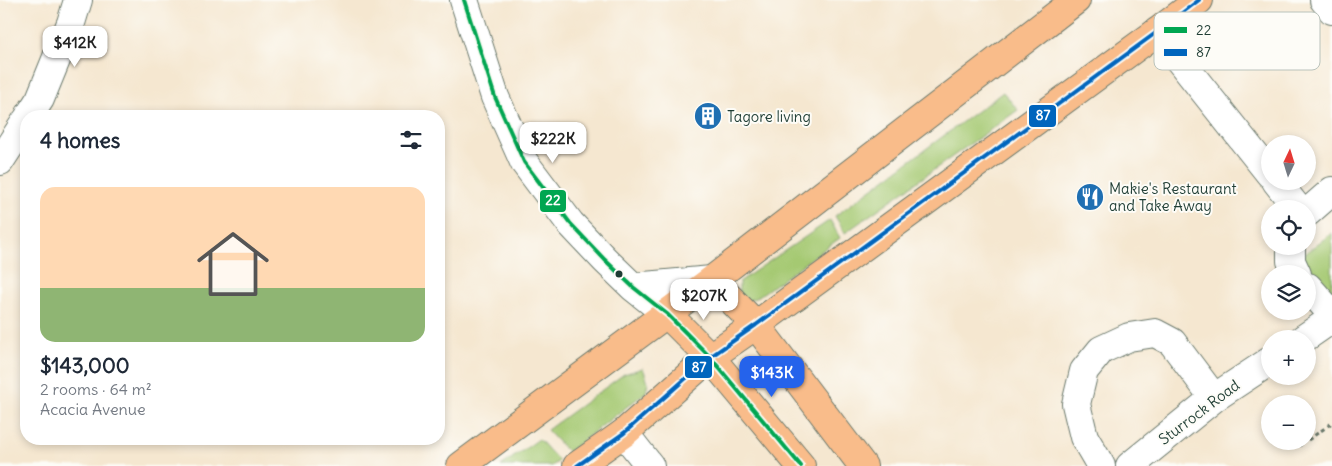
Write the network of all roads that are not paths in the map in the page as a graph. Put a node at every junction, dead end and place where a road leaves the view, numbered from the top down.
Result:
1 (78, 0) edge
2 (464, 0) edge
3 (1076, 0) edge
4 (1199, 0) edge
5 (1324, 0) edge
6 (1332, 10) edge
7 (1183, 12) edge
8 (1154, 34) edge
9 (1187, 70) edge
10 (33, 110) edge
11 (20, 130) edge
12 (0, 161) edge
13 (1261, 163) edge
14 (1283, 190) edge
15 (1332, 191) edge
16 (1291, 200) edge
17 (1316, 205) edge
18 (712, 280) junction
19 (633, 287) junction
20 (1316, 296) edge
21 (667, 314) junction
22 (1332, 314) edge
23 (1332, 319) edge
24 (756, 326) junction
25 (1316, 330) edge
26 (710, 357) junction
27 (1261, 367) edge
28 (1214, 398) junction
29 (624, 433) junction
30 (461, 466) edge
31 (577, 466) edge
32 (650, 466) edge
33 (801, 466) edge
34 (864, 466) edge
35 (1101, 466) edge
36 (1130, 466) edge

1 - 10 street
2 - 19 street
3 - 18 main road
4 - 7 main road
5 - 6 street
8 - 24 main road
9 - 13 street
11 - 12 street
14 - 16 street
15 - 17 street
18 - 19 street
18 - 21 main road
18 - 24 main road
19 - 21 street
20 - 22 street
21 - 26 main road
21 - 30 main road
23 - 25 street
24 - 26 main road
24 - 34 main road
26 - 29 main road
26 - 33 main road
27 - 28 street, Sturrock Road
28 - 35 street
28 - 36 street, Sturrock Road
29 - 31 main road
29 - 32 street

